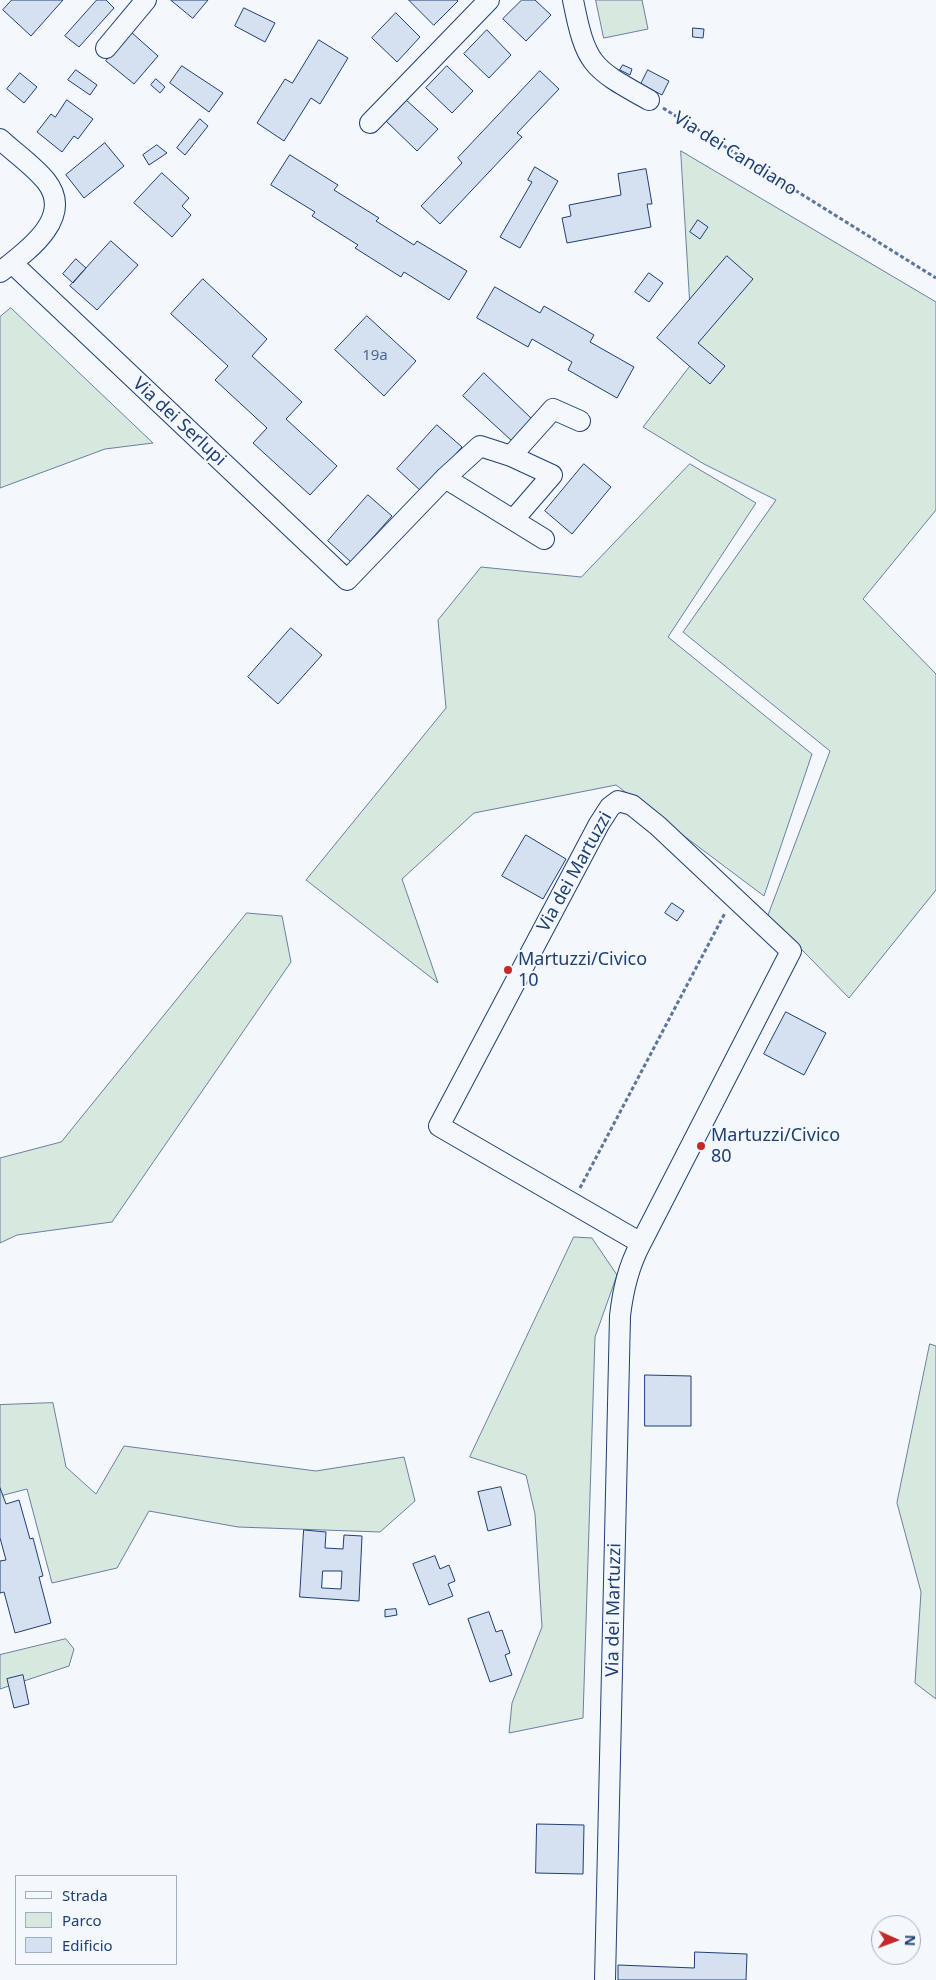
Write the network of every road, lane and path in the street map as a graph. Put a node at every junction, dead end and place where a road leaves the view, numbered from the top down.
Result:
1 (146, 0) edge
2 (489, 0) edge
3 (573, 0) edge
4 (106, 48) dead end
5 (650, 100) joint
6 (370, 123) dead end
7 (0, 139) edge
8 (6, 268) edge
9 (936, 278) edge
10 (580, 421) dead end
11 (511, 456) junction
12 (445, 478) junction
13 (514, 519) junction
14 (544, 539) dead end
15 (733, 897) junction
16 (572, 1203) junction
17 (641, 1243) junction
18 (605, 1980) edge

1 - 4 street
2 - 6 street
3 - 5 street
5 - 9 path, Via dei Candiano
7 - 8 street
8 - 12 street, Via dei Serlupi
10 - 11 street
11 - 12 street
11 - 13 street
12 - 13 street
13 - 14 street
15 - 16 path
15 - 16 street, Via dei Martuzzi
15 - 17 street, Via dei Martuzzi
16 - 17 street, Via dei Martuzzi
17 - 18 street, Via dei Martuzzi

